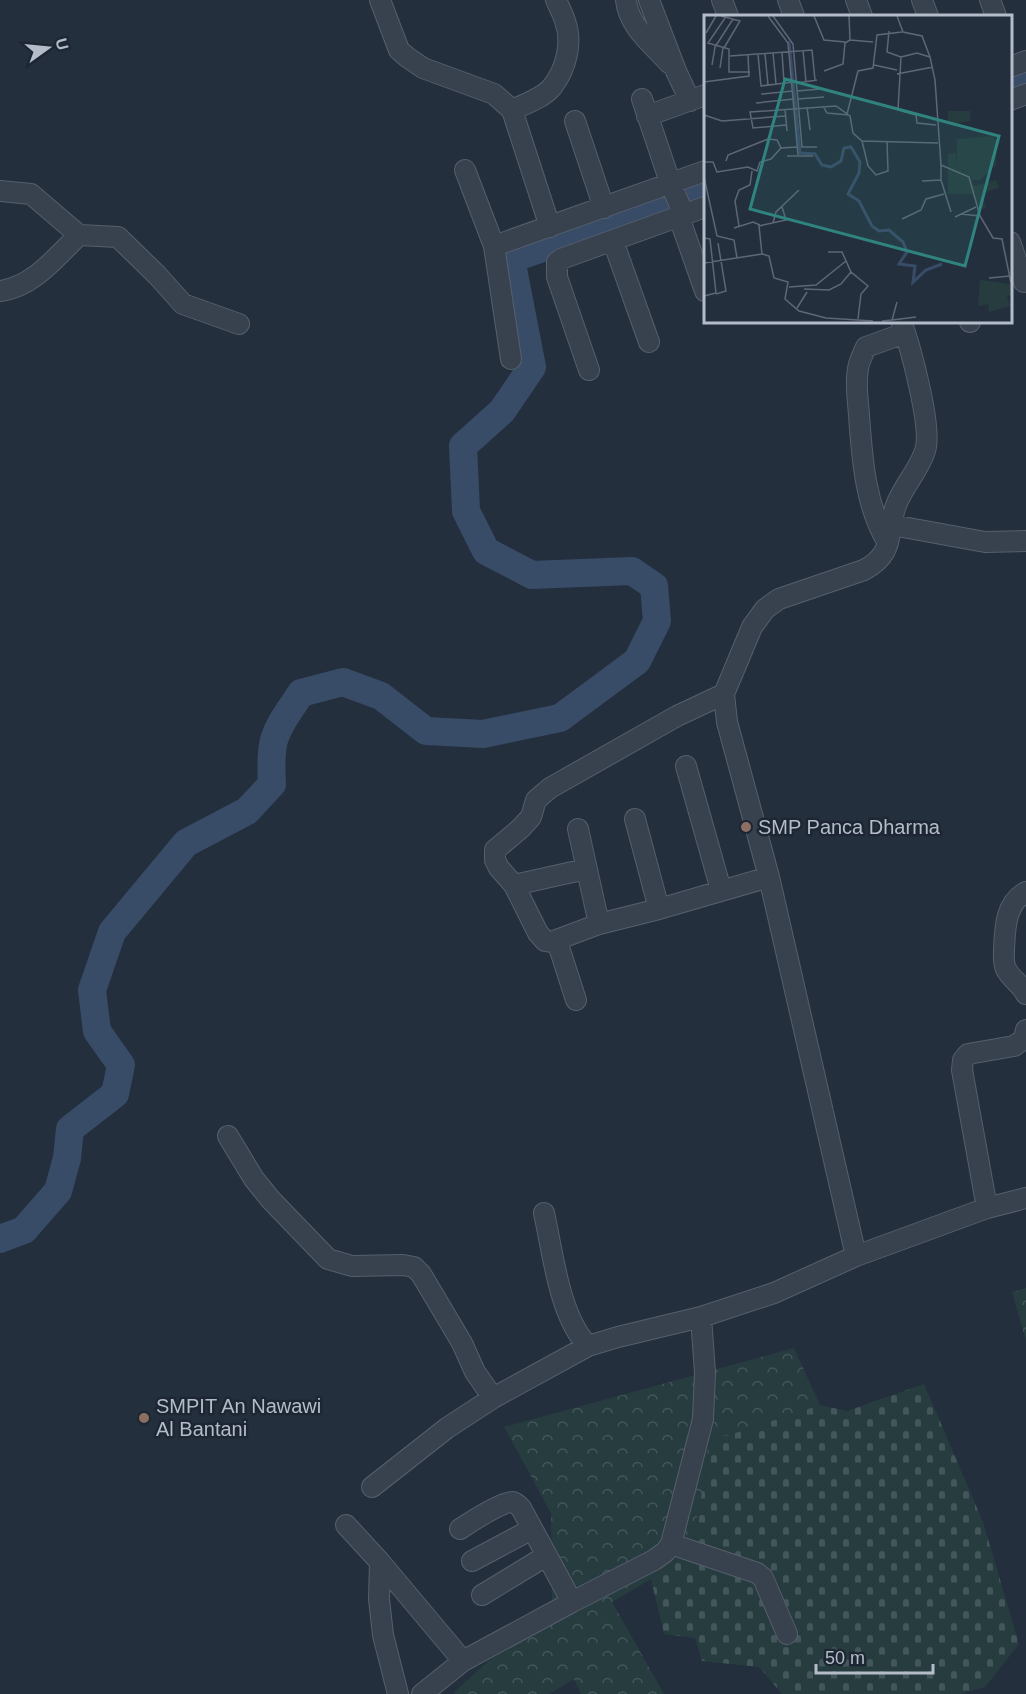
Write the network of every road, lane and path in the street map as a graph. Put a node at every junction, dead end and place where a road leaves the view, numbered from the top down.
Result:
1 (380, 0) edge
2 (556, 0) edge
3 (626, 0) edge
4 (649, 0) edge
5 (722, 0) edge
6 (788, 0) edge
7 (856, 0) edge
8 (922, 0) edge
9 (728, 15) edge
10 (794, 15) edge
11 (862, 15) edge
12 (928, 15) edge
13 (676, 71) junction
14 (697, 98) edge
15 (512, 110) junction
16 (574, 121) dead end
17 (465, 170) dead end
18 (704, 171) edge
19 (672, 187) junction
20 (0, 191) edge
21 (704, 207) edge
22 (604, 208) junction
23 (682, 215) junction
24 (550, 227) junction
25 (79, 235) junction
26 (613, 241) junction
27 (1011, 245) edge
28 (494, 246) junction
29 (1024, 282) dead end
30 (704, 285) edge
31 (0, 291) edge
32 (239, 324) dead end
33 (903, 327) edge
34 (649, 342) dead end
35 (511, 359) dead end
36 (589, 370) dead end
37 (890, 534) junction
38 (1026, 541) edge
39 (724, 694) junction
40 (686, 766) dead end
41 (635, 819) dead end
42 (578, 829) dead end
43 (586, 869) junction
44 (769, 877) junction
45 (514, 885) junction
46 (721, 890) junction
47 (1026, 892) edge
48 (659, 909) junction
49 (599, 924) junction
50 (557, 941) junction
51 (1026, 994) edge
52 (576, 1000) dead end
53 (1026, 1030) edge
54 (228, 1136) dead end
55 (1026, 1198) edge
56 (987, 1208) junction
57 (544, 1213) dead end
58 (856, 1256) junction
59 (701, 1317) junction
60 (588, 1347) junction
61 (493, 1398) junction
62 (372, 1487) dead end
63 (346, 1525) dead end
64 (460, 1529) dead end
65 (532, 1529) junction
66 (671, 1544) junction
67 (546, 1556) junction
68 (380, 1562) junction
69 (472, 1562) dead end
70 (483, 1595) dead end
71 (572, 1602) junction
72 (787, 1634) dead end
73 (463, 1661) junction
74 (398, 1694) edge
75 (422, 1694) edge

1 - 15 street
2 - 15 street
3 - 13 street
4 - 13 street
5 - 9 street
6 - 10 street
7 - 11 street
8 - 12 street
13 - 14 street
14 - 19 street
15 - 24 street
16 - 22 street
17 - 28 street
18 - 19 street
19 - 22 street
19 - 23 street
20 - 25 street
21 - 23 street
22 - 24 street
23 - 26 street
23 - 30 street
24 - 28 street
25 - 31 street
25 - 32 street
26 - 34 street
26 - 36 street
27 - 29 street
28 - 35 street
33 - 37 street
33 - 37 street
37 - 38 street
37 - 39 street
39 - 44 street
39 - 45 street
40 - 46 street
41 - 48 street
42 - 43 street
43 - 45 street
43 - 49 street
44 - 46 street
44 - 58 street
45 - 50 street
46 - 48 street
47 - 51 street
48 - 49 street
49 - 50 street
50 - 52 street
53 - 56 street
54 - 61 street
55 - 56 street
56 - 58 street
57 - 60 street
58 - 59 street
59 - 60 street
59 - 66 street
60 - 61 street
61 - 62 street
63 - 68 street
64 - 65 street
65 - 67 street
65 - 69 street
66 - 71 street
66 - 72 street
67 - 70 street
67 - 71 street
68 - 73 street
68 - 74 street
71 - 73 street
73 - 75 street

